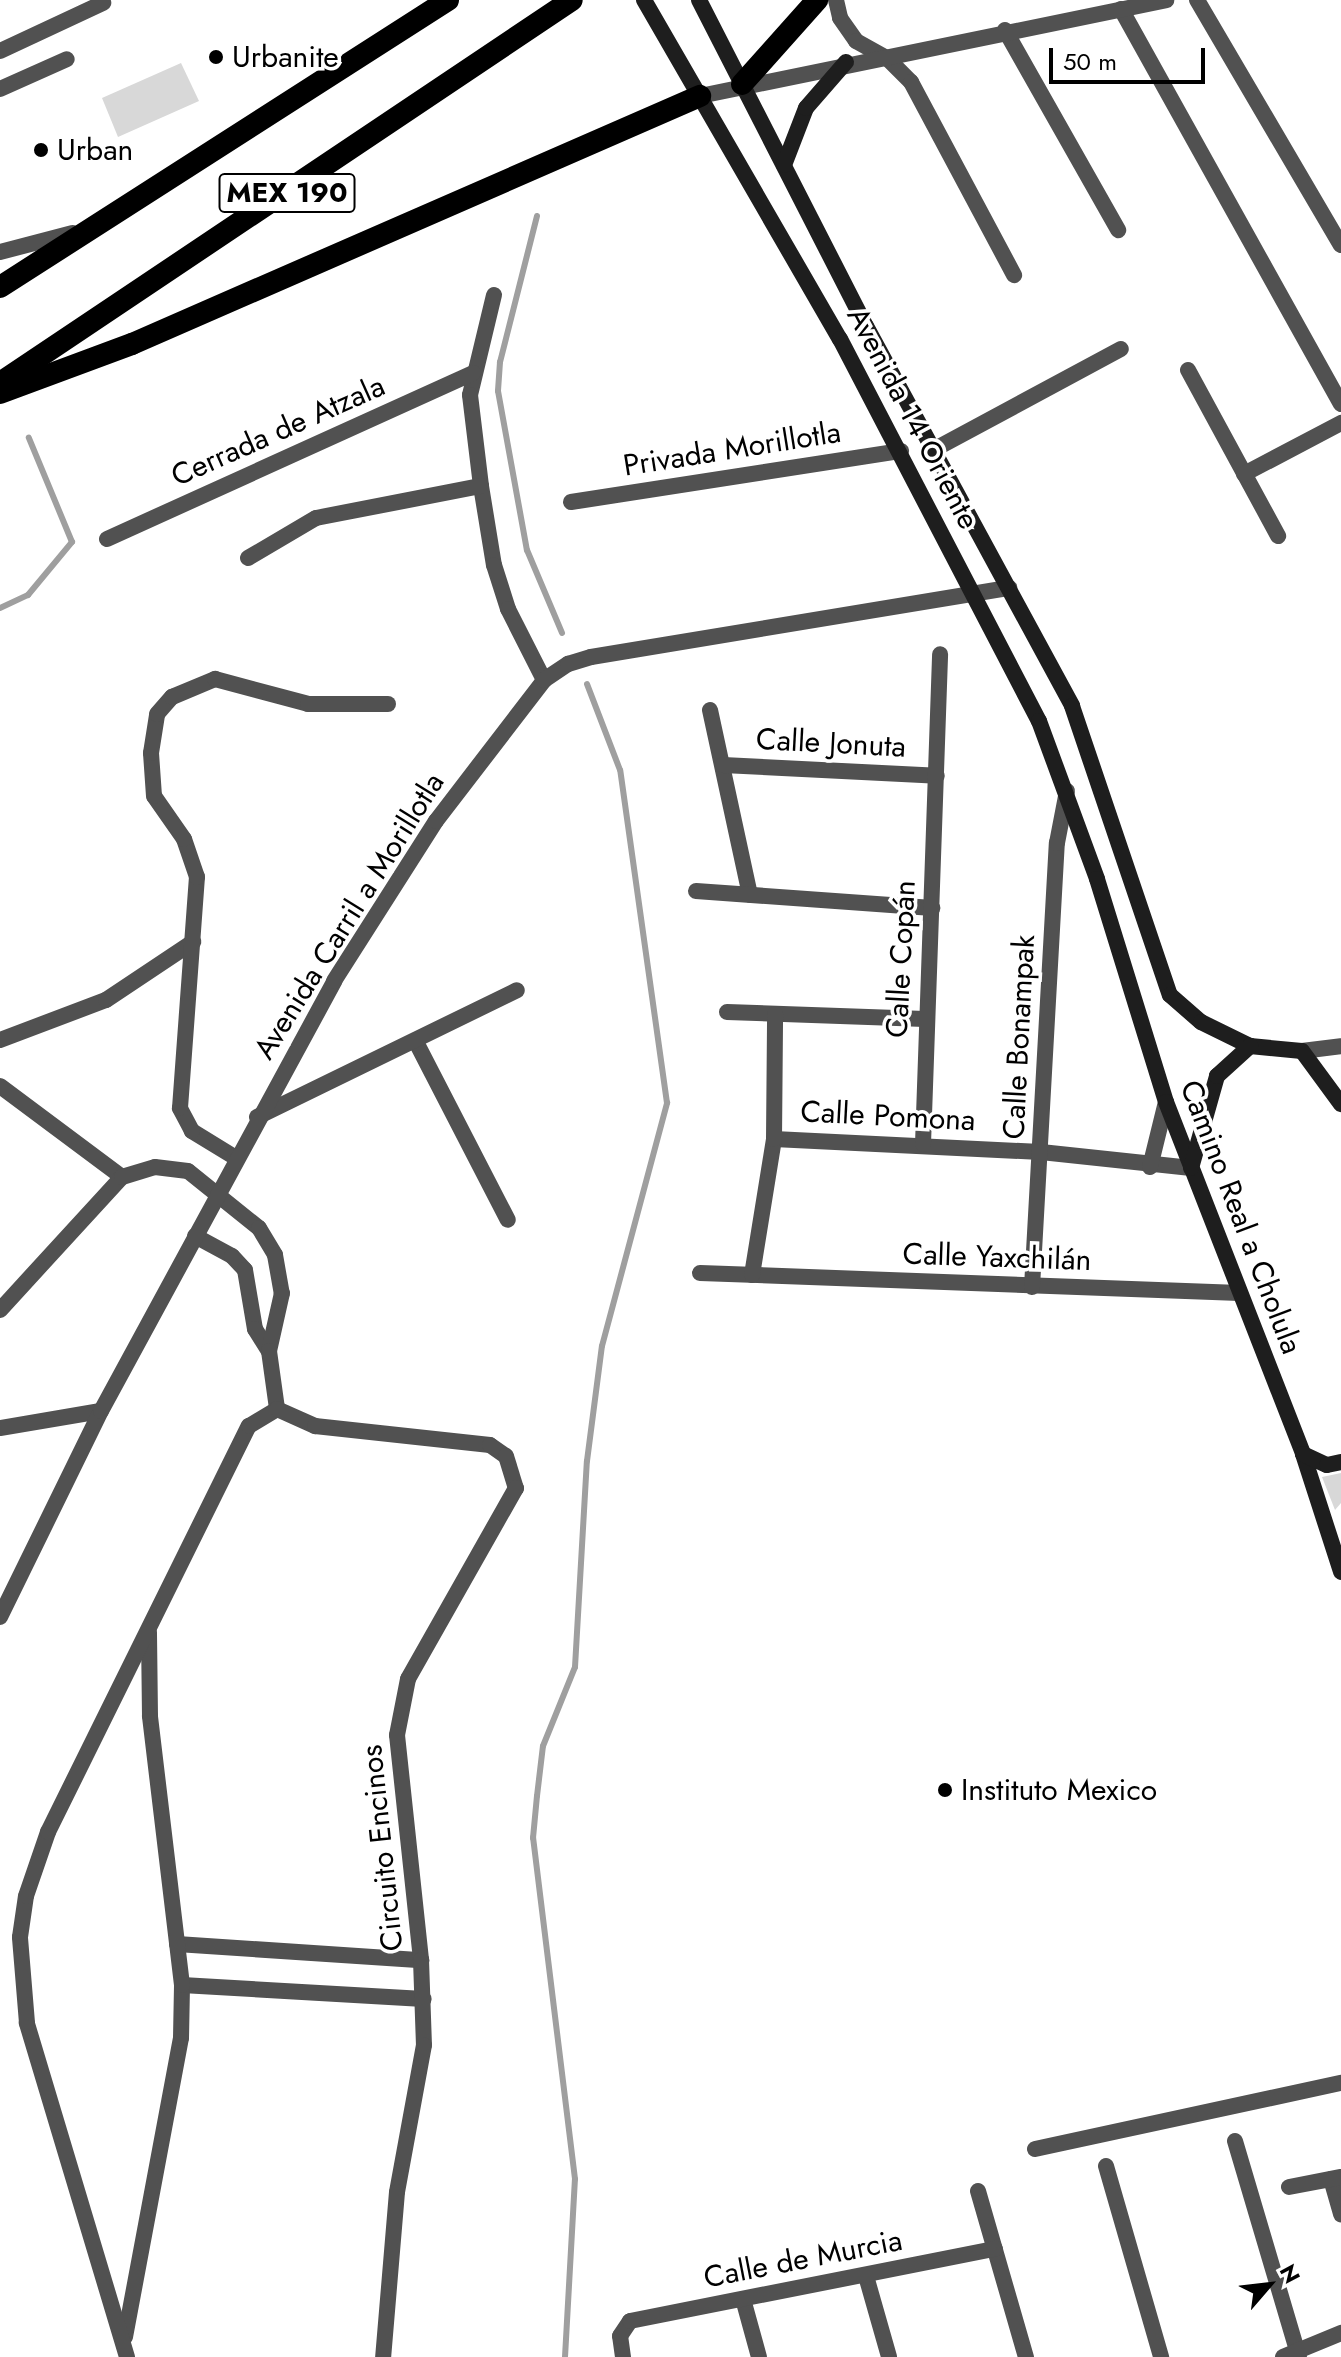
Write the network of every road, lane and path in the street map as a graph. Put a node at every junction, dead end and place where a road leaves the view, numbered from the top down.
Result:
1 (448, 0) edge
2 (572, 0) edge
3 (644, 0) edge
4 (699, 0) edge
5 (817, 0) edge
6 (836, 0) edge
7 (1166, 0) edge
8 (1197, 0) edge
9 (103, 3) dead end
10 (1121, 9) junction
11 (1005, 30) junction
12 (0, 51) edge
13 (881, 55) junction
14 (67, 59) dead end
15 (846, 62) junction
16 (742, 84) junction
17 (0, 89) edge
18 (700, 96) junction
19 (784, 165) junction
20 (97, 225) junction
21 (1118, 230) dead end
22 (1341, 245) edge
23 (0, 252) edge
24 (1014, 275) dead end
25 (0, 287) edge
26 (494, 295) dead end
27 (866, 326) junction
28 (840, 339) junction
29 (1121, 349) dead end
30 (1188, 370) dead end
31 (473, 373) junction
32 (0, 383) edge
33 (0, 393) edge
34 (1341, 404) edge
35 (1341, 423) edge
36 (935, 449) junction
37 (901, 451) junction
38 (1244, 474) junction
39 (481, 486) junction
40 (571, 502) dead end
41 (1278, 536) dead end
42 (107, 539) dead end
43 (248, 558) dead end
44 (1009, 588) junction
45 (974, 592) junction
46 (940, 654) dead end
47 (544, 680) junction
48 (388, 704) dead end
49 (710, 710) dead end
50 (723, 765) junction
51 (937, 776) junction
52 (1067, 791) junction
53 (1097, 879) joint
54 (696, 891) dead end
55 (750, 895) junction
56 (932, 908) junction
57 (193, 942) junction
58 (517, 990) dead end
59 (727, 1012) dead end
60 (775, 1014) junction
61 (925, 1019) junction
62 (0, 1040) edge
63 (416, 1042) junction
64 (1250, 1046) junction
65 (1341, 1046) edge
66 (1302, 1051) junction
67 (0, 1086) edge
68 (1166, 1102) junction
69 (1341, 1104) edge
70 (257, 1117) junction
71 (774, 1139) junction
72 (923, 1144) junction
73 (1041, 1152) junction
74 (236, 1158) junction
75 (1150, 1167) junction
76 (1191, 1168) junction
77 (122, 1177) junction
78 (218, 1191) junction
79 (508, 1220) dead end
80 (195, 1236) junction
81 (700, 1273) dead end
82 (752, 1275) junction
83 (1032, 1287) junction
84 (1240, 1293) junction
85 (0, 1310) edge
86 (269, 1351) junction
87 (277, 1409) junction
88 (101, 1411) junction
89 (0, 1428) edge
90 (1303, 1454) junction
91 (1341, 1462) edge
92 (1341, 1525) edge
93 (1332, 1542) junction
94 (1341, 1572) edge
95 (0, 1617) edge
96 (149, 1626) junction
97 (177, 1944) junction
98 (421, 1960) junction
99 (182, 1985) junction
100 (424, 1999) junction
101 (1341, 2083) edge
102 (1235, 2141) dead end
103 (1035, 2149) dead end
104 (1106, 2166) dead end
105 (1336, 2178) edge
106 (1289, 2187) dead end
107 (978, 2191) dead end
108 (1341, 2215) edge
109 (995, 2249) junction
110 (866, 2276) junction
111 (743, 2299) junction
112 (1341, 2333) edge
113 (126, 2350) edge
114 (1293, 2356) edge
115 (383, 2357) edge
116 (623, 2357) edge
117 (759, 2357) edge
118 (889, 2357) edge
119 (1026, 2357) edge
120 (1161, 2357) edge

1 - 20 highway, MEX 190
2 - 32 highway, MEX 190
3 - 18 main road, Avenida 14 Oriente
4 - 16 main road, Avenida 14 Oriente
5 - 16 highway
6 - 13 street
7 - 10 street
8 - 22 street
9 - 12 street
10 - 11 street
10 - 34 street
11 - 13 street
11 - 21 street
13 - 15 street
13 - 24 street
14 - 17 street
15 - 16 street
15 - 19 main road
16 - 18 street
16 - 19 main road, Avenida 14 Oriente
18 - 28 main road, Avenida 14 Oriente
18 - 33 highway
19 - 27 main road, Avenida 14 Oriente
20 - 23 street
20 - 25 highway, MEX 190
26 - 31 street
27 - 28 main road
27 - 36 main road, Avenida 14 Oriente
28 - 37 main road, Avenida 14 Oriente
29 - 36 street
30 - 38 street
31 - 39 street
31 - 42 street, Cerrada de Atzala
35 - 38 street
36 - 44 main road, Avenida 14 Oriente
37 - 40 street, Privada Morillotla
37 - 45 main road, Avenida 14 Oriente
38 - 41 street
39 - 43 street
39 - 47 street
44 - 45 street, Avenida Carril a Morillotla
44 - 64 main road, Avenida 14 Oriente
45 - 47 street, Avenida Carril a Morillotla
45 - 52 main road, Avenida 14 Oriente
46 - 51 street, Calle Copán
47 - 70 street, Avenida Carril a Morillotla
48 - 57 street
49 - 50 street
50 - 51 street, Calle Jonuta
50 - 55 street
51 - 56 street, Calle Copán
52 - 53 main road, Avenida 14 Oriente
52 - 73 street, Calle Bonampak
53 - 68 main road, Camino Real a Cholula
54 - 55 street
55 - 56 street
56 - 61 street, Calle Copán
57 - 62 street
57 - 74 street
58 - 63 street
59 - 60 street
60 - 61 street
60 - 71 street
61 - 72 street, Calle Copán
63 - 70 street
63 - 79 street
64 - 66 main road
64 - 76 main road
65 - 66 street
66 - 69 main road
67 - 77 street
68 - 75 street
68 - 76 main road, Camino Real a Cholula
70 - 74 street, Avenida Carril a Morillotla
71 - 72 street, Calle Pomona
71 - 82 street
72 - 73 street, Calle Pomona
73 - 75 street, Calle Pomona
73 - 83 street, Calle Bonampak
74 - 78 street, Avenida Carril a Morillotla
75 - 76 street, Calle Pomona
76 - 84 main road, Camino Real a Cholula
77 - 78 street
77 - 85 street
78 - 80 street, Avenida Carril a Morillotla
78 - 86 street
80 - 86 street
80 - 88 street, Avenida Carril a Morillotla
81 - 82 street, Calle Yaxchilán
82 - 83 street, Calle Yaxchilán
83 - 84 street, Calle Yaxchilán
84 - 90 main road, Camino Real a Cholula
86 - 87 street
87 - 96 street
87 - 98 street, Circuito Encinos
88 - 89 street
88 - 95 street, Avenida Carril a Morillotla
90 - 91 main road
90 - 93 main road, Camino Real a Cholula
92 - 93 main road
93 - 94 main road, Camino Real a Cholula
96 - 97 street
96 - 113 street
97 - 98 street
97 - 99 street
98 - 100 street, Circuito Encinos
99 - 100 street
99 - 113 street
100 - 115 street, Circuito Encinos
101 - 103 street
102 - 114 street
104 - 120 street
105 - 106 street
105 - 108 street
107 - 109 street
109 - 110 street, Calle de Murcia
109 - 119 street
110 - 111 street, Calle de Murcia
110 - 118 street
111 - 116 street, Calle de Murcia
111 - 117 street
112 - 114 street

